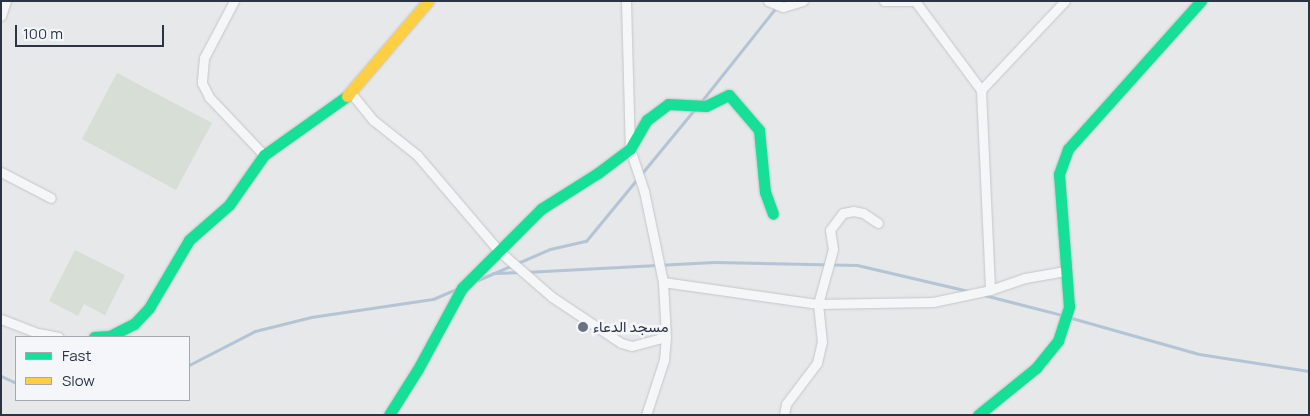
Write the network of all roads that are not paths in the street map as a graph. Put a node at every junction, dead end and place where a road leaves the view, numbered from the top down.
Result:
1 (6, 1) edge
2 (234, 1) edge
3 (428, 1) edge
4 (626, 1) edge
5 (768, 1) edge
6 (802, 1) edge
7 (884, 1) edge
8 (915, 1) edge
9 (1065, 1) edge
10 (1200, 1) edge
11 (1, 16) edge
12 (981, 90) junction
13 (351, 93) junction
14 (630, 149) junction
15 (264, 155) junction
16 (1, 172) edge
17 (51, 198) dead end
18 (773, 214) dead end
19 (878, 222) dead end
20 (499, 251) junction
21 (1066, 271) junction
22 (663, 282) junction
23 (990, 290) junction
24 (818, 304) junction
25 (1, 319) edge
26 (54, 336) edge
27 (110, 336) edge
28 (666, 337) junction
29 (388, 415) edge
30 (646, 415) edge
31 (784, 415) edge
32 (978, 415) edge

1 - 11 street
2 - 15 street
3 - 13 street
4 - 14 street
5 - 6 street
7 - 8 street
8 - 12 street
9 - 12 street
10 - 21 street
12 - 23 street
13 - 15 street
13 - 20 street
14 - 18 street
14 - 20 street
14 - 22 street
15 - 27 street
16 - 17 street
19 - 24 street
20 - 28 street
20 - 29 street
21 - 23 street
21 - 32 street
22 - 24 street
22 - 28 street
23 - 24 street
24 - 31 street
25 - 26 street
28 - 30 street

